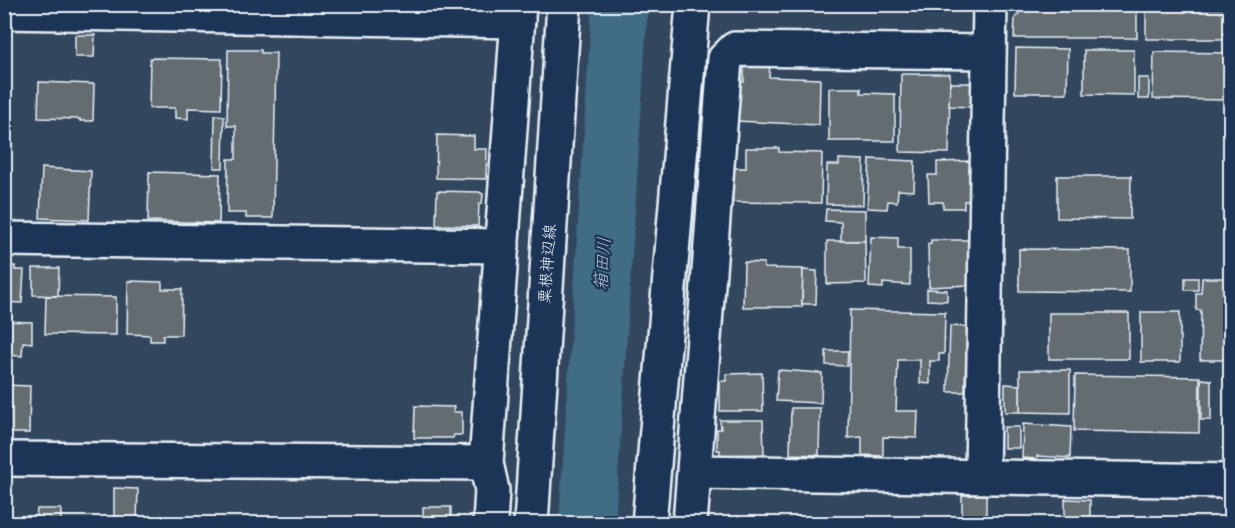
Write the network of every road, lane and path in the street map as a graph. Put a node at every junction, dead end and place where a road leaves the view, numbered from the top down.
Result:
1 (564, 4) edge
2 (693, 4) edge
3 (990, 4) edge
4 (4, 12) edge
5 (518, 13) edge
6 (988, 51) junction
7 (4, 239) edge
8 (502, 246) junction
9 (4, 459) edge
10 (486, 464) junction
11 (695, 472) junction
12 (982, 476) junction
13 (1230, 481) edge
14 (490, 524) edge
15 (531, 524) edge
16 (649, 524) edge
17 (690, 524) edge

1 - 15 street, 粟根神辺線
2 - 16 street
3 - 6 street
4 - 5 street
5 - 8 street
6 - 11 street
6 - 12 street
7 - 8 street
8 - 10 street
9 - 10 street
10 - 14 street
11 - 12 street
11 - 17 street
12 - 13 street

